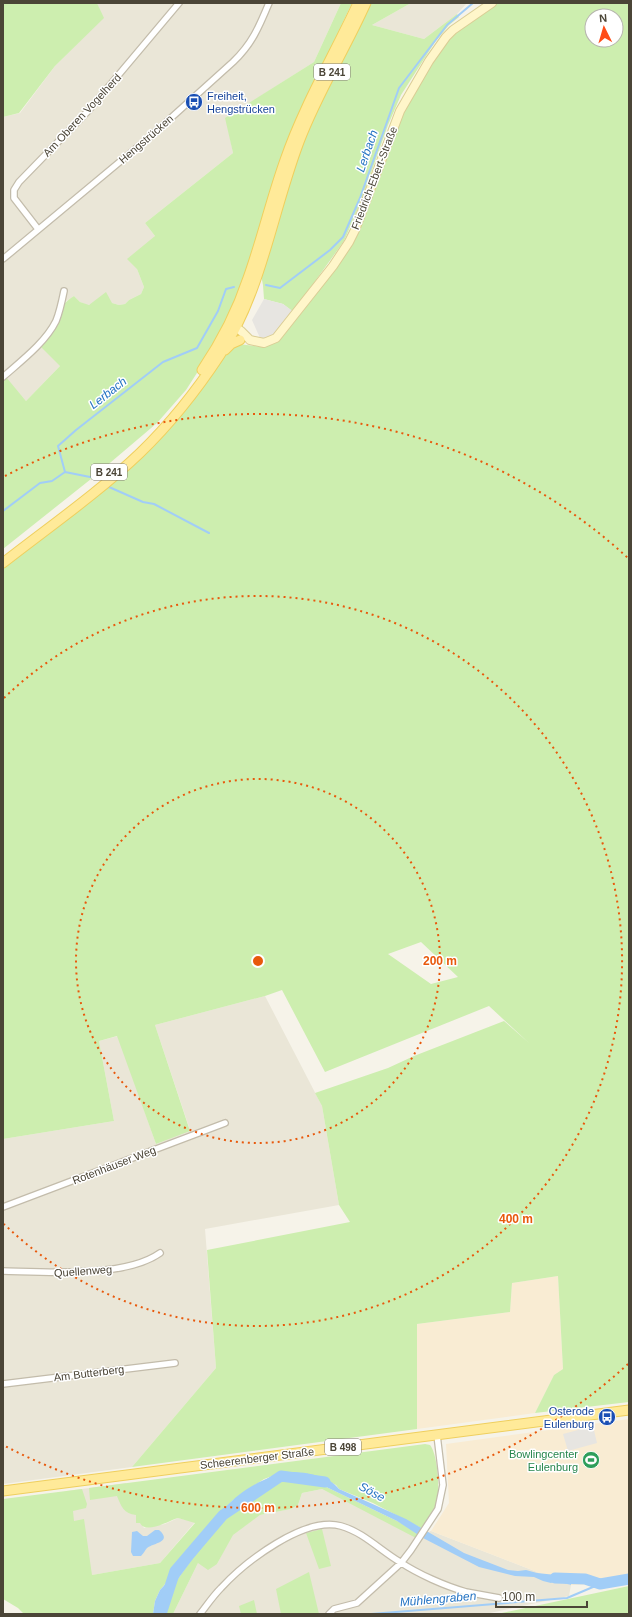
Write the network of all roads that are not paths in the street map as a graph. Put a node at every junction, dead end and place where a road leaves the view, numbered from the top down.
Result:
1 (179, 3) edge
2 (269, 3) edge
3 (358, 3) edge
4 (366, 3) edge
5 (492, 3) edge
6 (38, 229) junction
7 (3, 259) edge
8 (64, 291) dead end
9 (232, 331) junction
10 (250, 340) junction
11 (3, 377) edge
12 (3, 556) edge
13 (3, 563) edge
14 (225, 1123) dead end
15 (3, 1207) edge
16 (160, 1253) dead end
17 (3, 1271) edge
18 (175, 1363) dead end
19 (3, 1384) edge
20 (629, 1410) edge
21 (438, 1438) junction
22 (3, 1492) edge
23 (400, 1563) junction
24 (499, 1598) dead end
25 (200, 1614) edge
26 (329, 1614) edge

1 - 6 street, Am Oberen Vogelherd
2 - 6 street, Hengstrücken
3 - 9 main road, B 241
4 - 9 main road, B 241
5 - 10 street, Friedrich-Ebert-Straße
6 - 7 street, Hengstrücken
8 - 11 street
9 - 10 street, Friedrich-Ebert-Straße
9 - 10 street
9 - 12 main road, B 241
9 - 13 main road, B 241
14 - 15 street, Rotenhäuser Weg
16 - 17 street, Quellenweg
18 - 19 street, Am Butterberg
20 - 21 main road, Scheerenberger Straße / B 498
21 - 22 main road, Scheerenberger Straße / B 498
21 - 23 street
23 - 24 street
23 - 25 street
23 - 26 street

